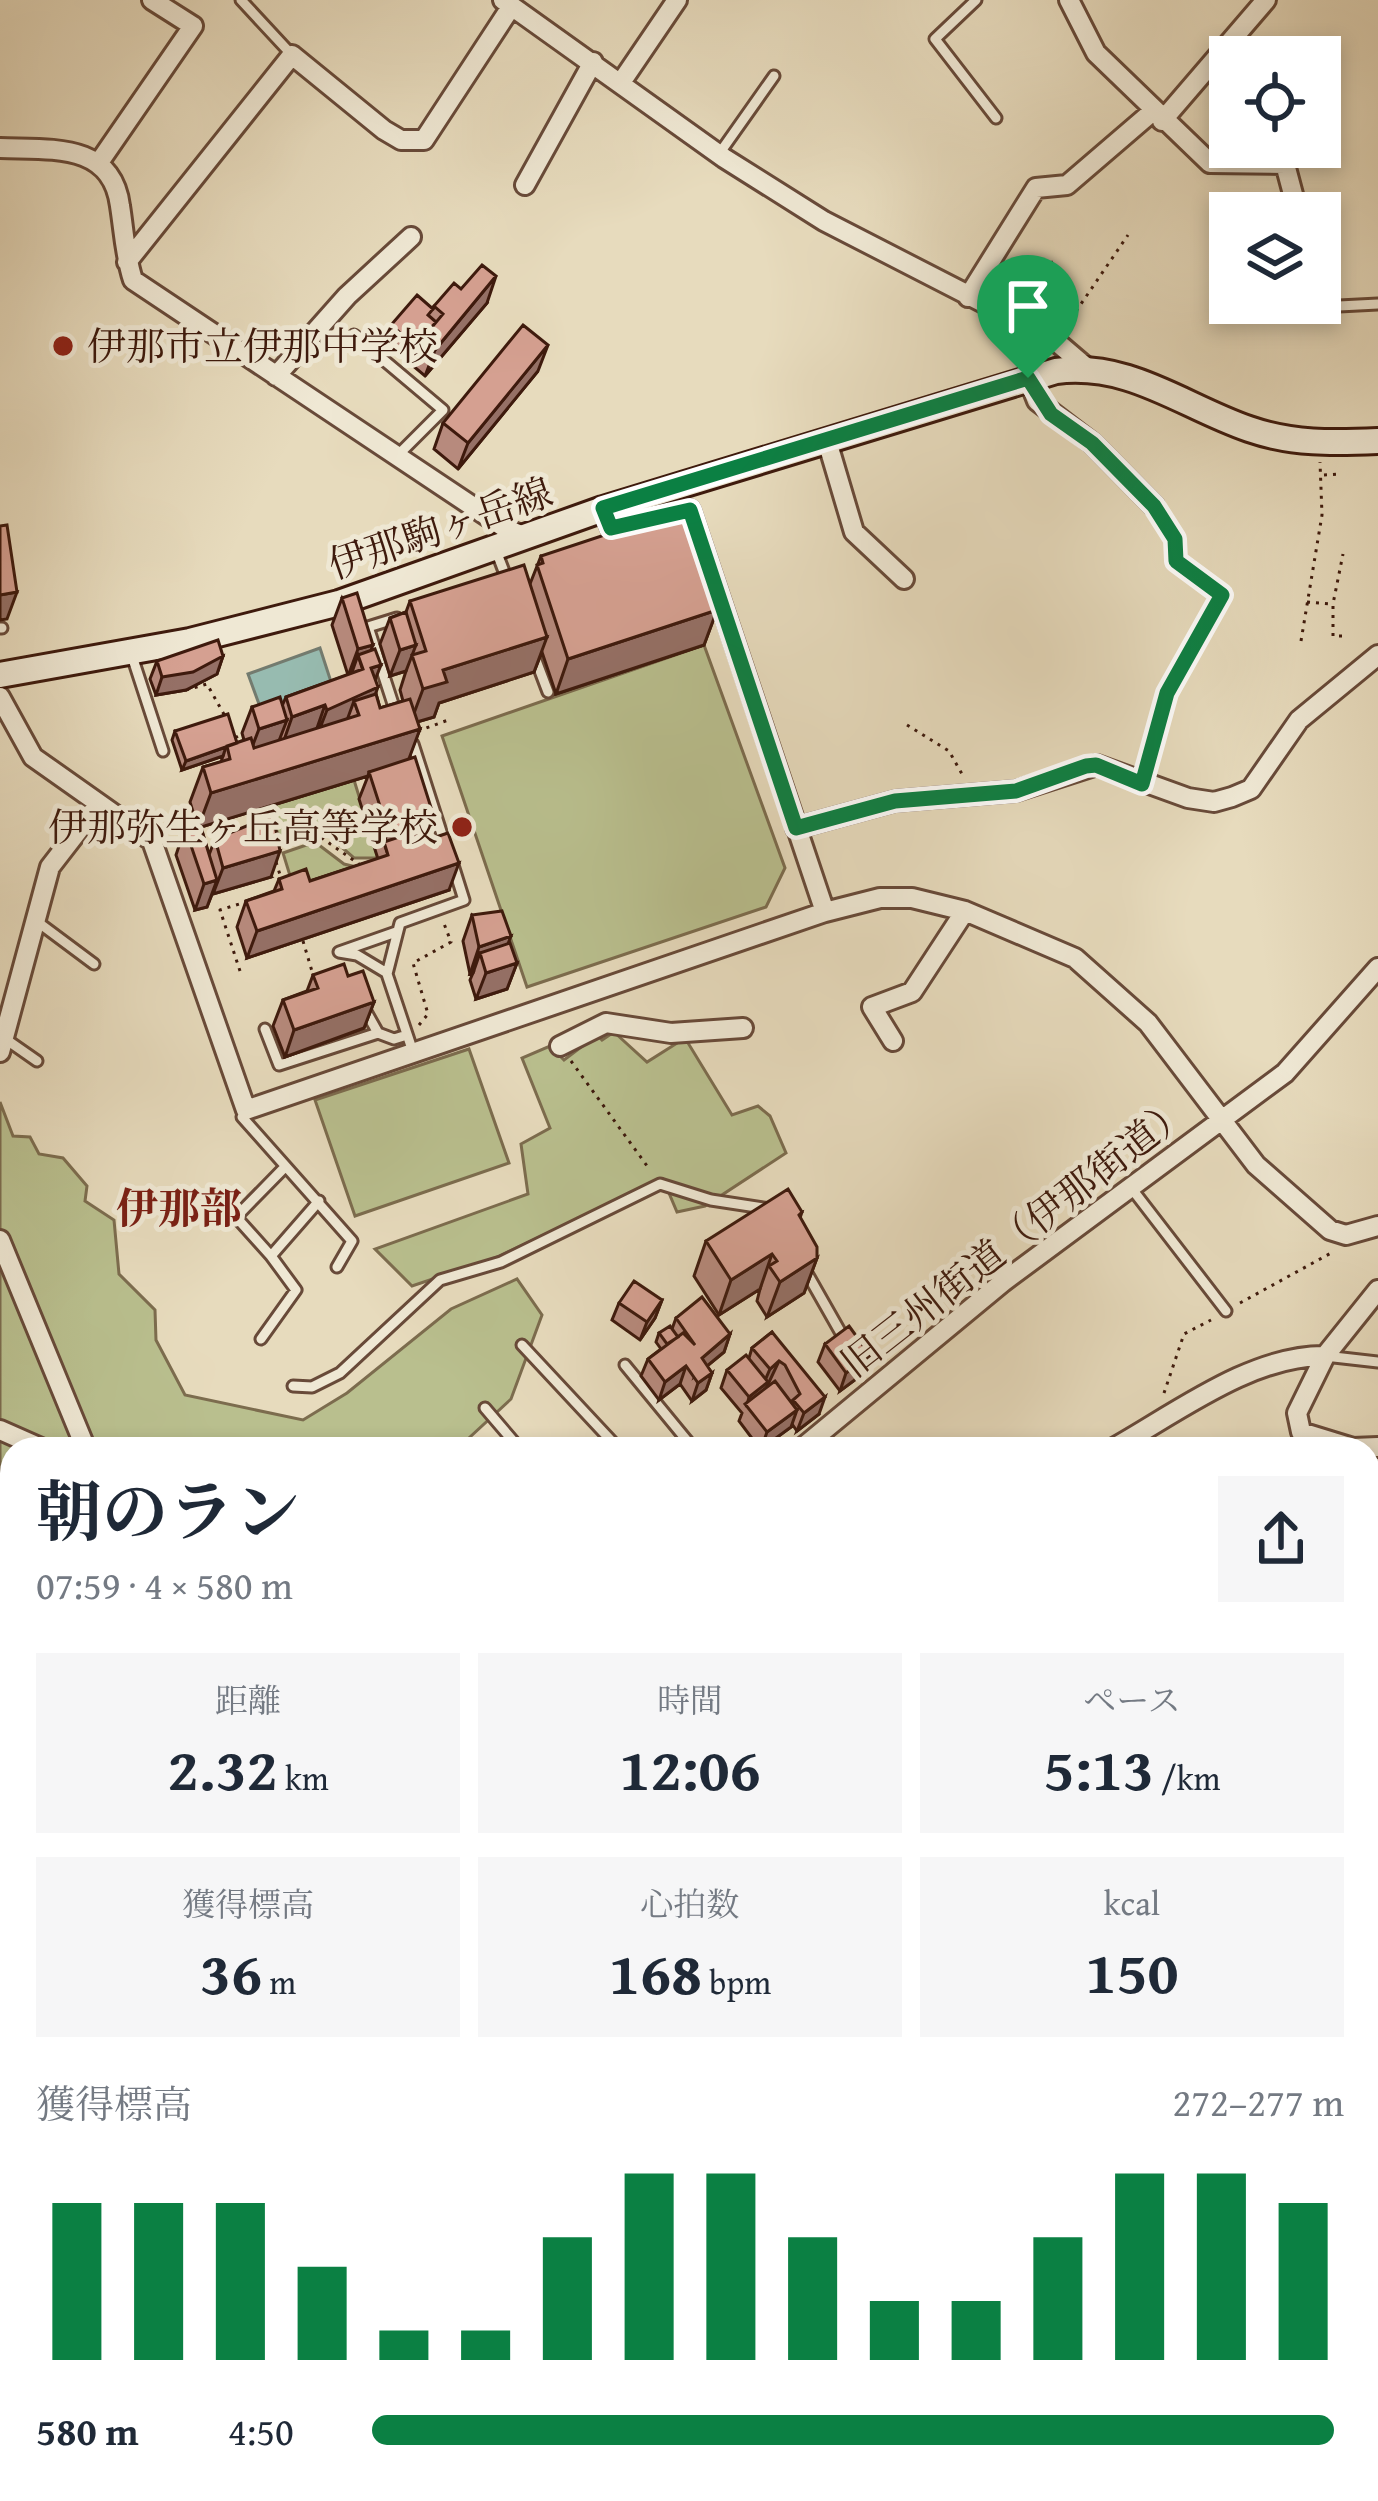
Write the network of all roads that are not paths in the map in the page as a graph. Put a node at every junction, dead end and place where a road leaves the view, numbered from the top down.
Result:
1 (152, 0) edge
2 (241, 0) edge
3 (676, 0) edge
4 (976, 0) edge
5 (1069, 0) edge
6 (1266, 0) edge
7 (507, 3) edge
8 (292, 55) junction
9 (593, 62) junction
10 (774, 76) dead end
11 (622, 81) junction
12 (1157, 117) junction
13 (996, 118) dead end
14 (0, 148) edge
15 (719, 154) junction
16 (100, 161) junction
17 (525, 185) dead end
18 (1292, 192) edge
19 (411, 237) dead end
20 (127, 262) junction
21 (968, 297) junction
22 (1378, 304) edge
23 (1341, 306) edge
24 (354, 334) dead end
25 (1086, 368) junction
26 (276, 376) junction
27 (1028, 378) junction
28 (827, 441) junction
29 (1378, 441) edge
30 (397, 456) junction
31 (1154, 506) road end
32 (603, 508) junction
33 (526, 537) junction
34 (495, 548) junction
35 (528, 576) edge
36 (904, 579) dead end
37 (508, 583) junction
38 (488, 589) edge
39 (515, 603) edge
40 (408, 614) edge
41 (530, 644) edge
42 (131, 653) junction
43 (1378, 655) edge
44 (0, 676) edge
45 (548, 692) dead end
46 (0, 697) edge
47 (394, 707) edge
48 (412, 739) edge
49 (163, 751) dead end
50 (98, 805) junction
51 (796, 828) junction
52 (965, 910) junction
53 (825, 912) junction
54 (35, 920) junction
55 (396, 932) junction
56 (94, 964) dead end
57 (1378, 968) edge
58 (387, 973) junction
59 (357, 989) edge
60 (743, 1028) dead end
61 (266, 1029) dead end
62 (378, 1034) junction
63 (893, 1041) dead end
64 (2, 1045) edge
65 (414, 1046) junction
66 (560, 1046) road end
67 (38, 1061) dead end
68 (244, 1114) junction
69 (1219, 1116) junction
70 (284, 1169) junction
71 (1128, 1185) junction
72 (319, 1201) junction
73 (783, 1226) edge
74 (1378, 1226) edge
75 (0, 1240) edge
76 (271, 1256) junction
77 (800, 1260) edge
78 (337, 1267) dead end
79 (1378, 1290) edge
80 (1226, 1311) road end
81 (260, 1339) dead end
82 (522, 1345) dead end
83 (854, 1353) edge
84 (1325, 1356) junction
85 (1378, 1362) edge
86 (625, 1365) dead end
87 (293, 1386) dead end
88 (485, 1408) dead end
89 (81, 1437) edge
90 (510, 1437) edge
91 (608, 1437) edge
92 (684, 1437) edge
93 (816, 1437) edge
94 (1134, 1437) edge
95 (1314, 1437) edge

1 - 16 street
2 - 8 lane
3 - 11 street
4 - 13 lane
5 - 12 street
6 - 12 street
7 - 8 street
7 - 9 street
8 - 20 street
9 - 11 street
9 - 17 street
10 - 15 lane
11 - 15 street
12 - 18 street
12 - 21 street
14 - 16 street
15 - 21 street
16 - 20 street
19 - 26 street
20 - 26 street
21 - 25 street
22 - 23 lane
24 - 30 lane
25 - 27 main road, 伊那駒ヶ岳線
25 - 29 main road, 伊那駒ヶ岳線
26 - 30 street
27 - 28 main road, 伊那駒ヶ岳線
27 - 31 street
28 - 32 main road, 伊那駒ヶ岳線
28 - 36 street
30 - 33 street
32 - 33 main road, 伊那駒ヶ岳線
32 - 51 street
33 - 34 main road, 伊那駒ヶ岳線
34 - 37 lane
34 - 42 main road, 伊那駒ヶ岳線
35 - 37 lane
37 - 38 lane
37 - 39 lane
40 - 47 lane
41 - 45 lane
42 - 44 main road, 伊那駒ヶ岳線
42 - 49 lane
43 - 51 street
46 - 50 street
48 - 55 lane
50 - 54 street
50 - 68 street
51 - 53 street
52 - 53 street
52 - 63 street
52 - 69 street
53 - 65 street
54 - 56 lane
54 - 64 street
55 - 58 lane
55 - 58 lane
57 - 69 street
58 - 65 lane
59 - 62 lane
60 - 66 street
61 - 62 lane
62 - 65 lane
64 - 67 lane
65 - 68 street
68 - 70 lane
69 - 71 street, 旧三州街道（伊那街道）
69 - 74 street, 旧三州街道（伊那街道）
70 - 72 lane
70 - 76 lane
71 - 80 lane
71 - 93 street, 旧三州街道（伊那街道）
72 - 76 lane
72 - 78 lane
73 - 87 lane
75 - 89 street
76 - 81 lane
77 - 83 lane
79 - 84 street
82 - 91 lane
84 - 85 lane
84 - 94 street
84 - 95 street
86 - 92 lane
88 - 90 lane

